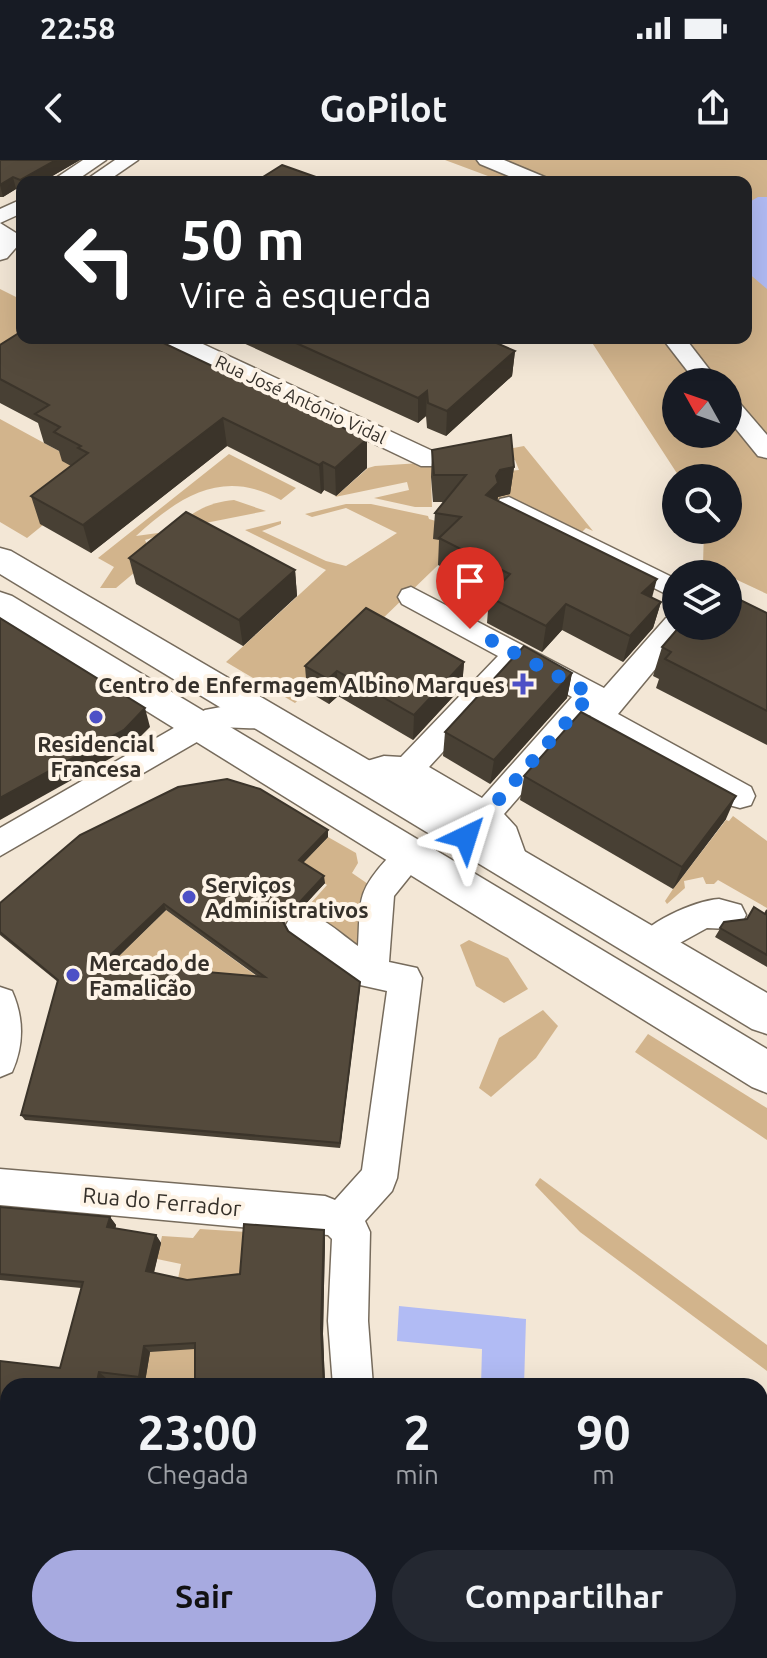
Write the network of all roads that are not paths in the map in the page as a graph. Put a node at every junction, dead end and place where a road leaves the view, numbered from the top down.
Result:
1 (96, 160) edge
2 (128, 160) edge
3 (487, 160) edge
4 (70, 176) edge
5 (103, 176) edge
6 (526, 176) edge
7 (185, 344) edge
8 (678, 344) edge
9 (697, 368) edge
10 (742, 421) edge
11 (767, 450) edge
12 (430, 460) edge
13 (509, 505) edge
14 (0, 559) edge
15 (662, 583) edge
16 (411, 597) dead end
17 (0, 604) edge
18 (662, 638) edge
19 (517, 654) junction
20 (600, 698) junction
21 (265, 718) junction
22 (200, 727) junction
23 (385, 778) junction
24 (740, 796) dead end
25 (475, 826) junction
26 (12, 837) edge
27 (411, 855) junction
28 (0, 857) edge
29 (716, 920) dead end
30 (302, 925) dead end
31 (649, 946) junction
32 (372, 975) junction
33 (0, 1002) edge
34 (767, 1015) edge
35 (0, 1061) edge
36 (767, 1073) edge
37 (0, 1187) edge
38 (333, 1218) junction
39 (352, 1378) edge

1 - 4 street
2 - 5 street
3 - 6 street
7 - 12 street, Rua José António Vidal
8 - 9 street
10 - 11 street
13 - 15 street
14 - 21 main road
16 - 19 street
17 - 22 main road
18 - 20 street
19 - 20 street
19 - 23 street
20 - 24 street
20 - 25 street
21 - 22 street
21 - 23 main road
22 - 26 street
22 - 27 main road
23 - 25 main road
25 - 31 main road
26 - 28 street
27 - 32 street
27 - 36 main road
29 - 31 street
30 - 32 street
31 - 34 main road
32 - 38 street
33 - 35 street
37 - 38 street, Rua do Ferrador
38 - 39 street

